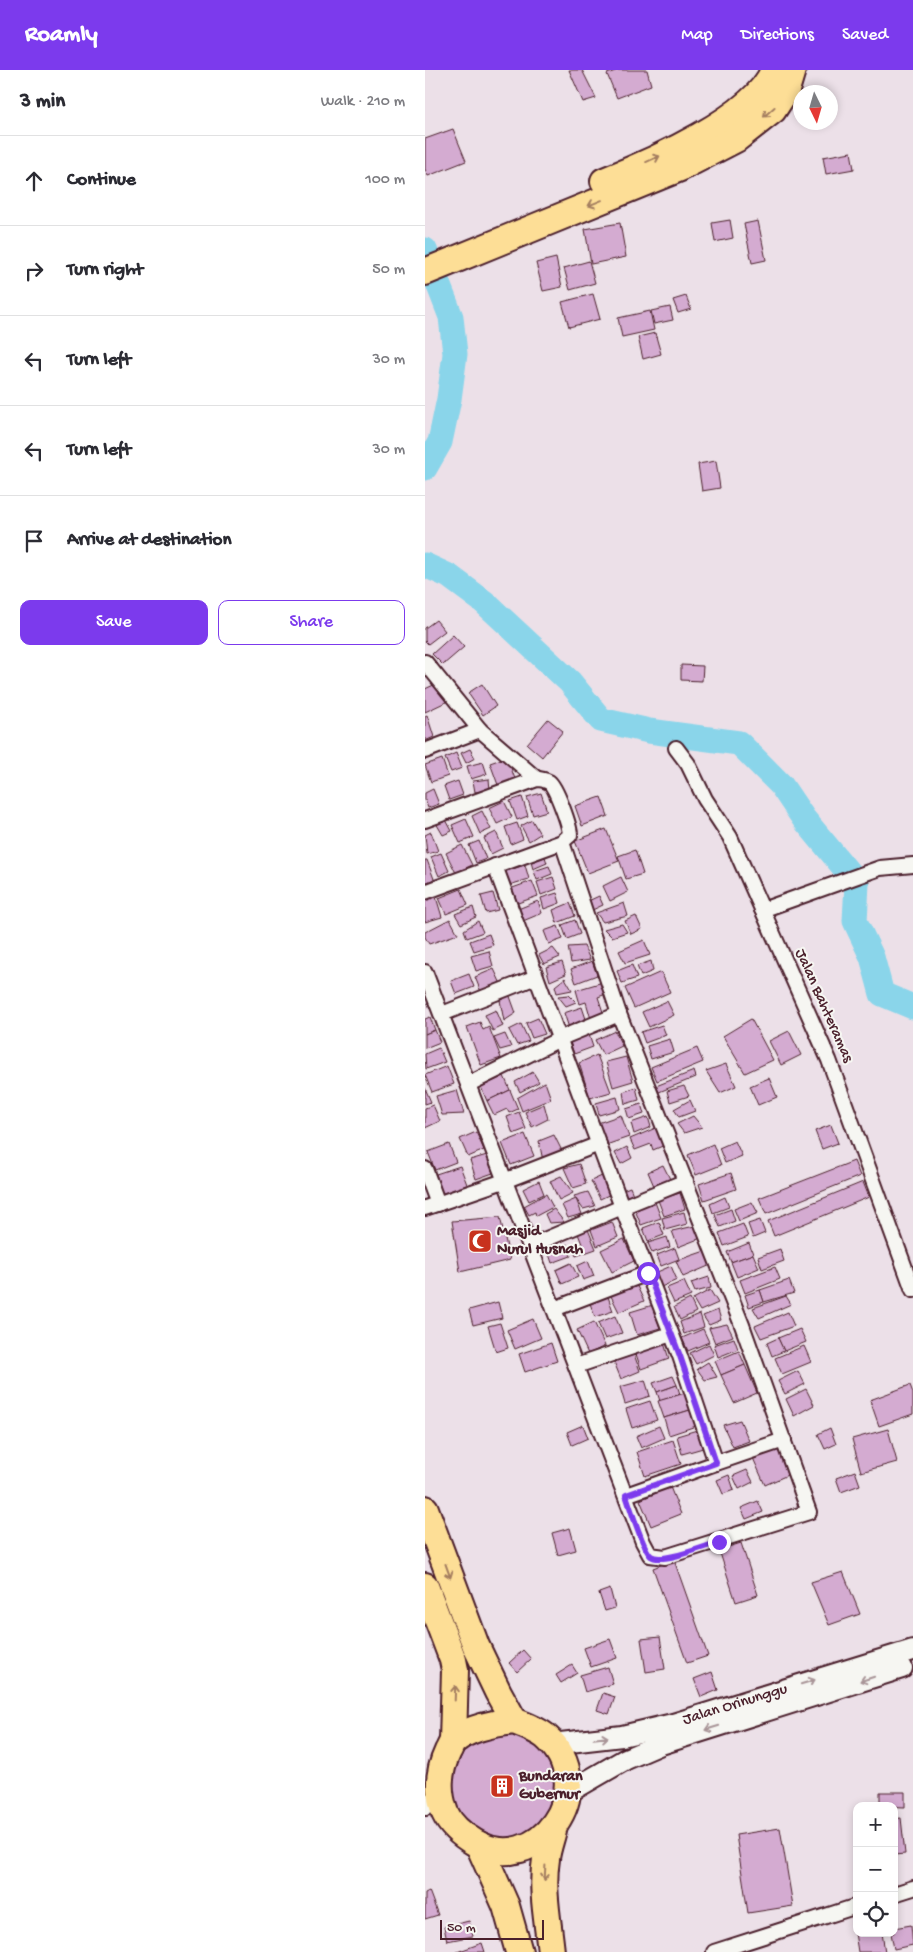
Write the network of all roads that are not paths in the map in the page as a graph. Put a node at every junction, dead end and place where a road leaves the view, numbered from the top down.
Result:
1 (774, 70) edge
2 (792, 70) edge
3 (618, 184) junction
4 (441, 252) edge
5 (425, 272) edge
6 (425, 662) edge
7 (431, 676) edge
8 (480, 730) junction
9 (676, 748) dead end
10 (425, 751) edge
11 (537, 778) junction
12 (425, 820) edge
13 (562, 842) junction
14 (913, 865) edge
15 (495, 866) junction
16 (425, 892) edge
17 (762, 910) junction
18 (425, 972) edge
19 (535, 977) junction
20 (442, 1014) junction
21 (619, 1014) junction
22 (559, 1040) junction
23 (469, 1084) junction
24 (599, 1144) junction
25 (425, 1170) edge
26 (504, 1181) junction
27 (686, 1181) junction
28 (432, 1206) edge
29 (622, 1207) junction
30 (530, 1246) junction
31 (648, 1273) junction
32 (913, 1290) edge
33 (554, 1309) junction
34 (671, 1334) junction
35 (576, 1366) junction
36 (784, 1440) junction
37 (716, 1463) junction
38 (626, 1495) junction
39 (425, 1509) edge
40 (425, 1586) edge
41 (913, 1650) edge
42 (913, 1664) edge
43 (514, 1721) junction
44 (453, 1741) junction
45 (552, 1744) junction
46 (567, 1793) junction
47 (433, 1802) edge
48 (555, 1826) junction
49 (479, 1845) junction
50 (913, 1888) edge
51 (898, 1893) edge
52 (853, 1907) edge
53 (519, 1952) edge
54 (551, 1952) edge
55 (714, 1952) edge

3 -> 1 highway
2 -> 3 highway
3 - 4 highway
4 - 5 highway
6 - 7 street
7 - 8 street
8 - 10 street
8 - 11 street
9 - 17 street, Jalan Bahteramas
11 - 12 street
11 - 13 street
13 - 15 street
13 - 21 street
14 - 17 street
15 - 16 street
15 - 19 street
17 - 32 street, Jalan Bahteramas
18 - 20 street
19 - 20 street
19 - 22 street
20 - 23 street
21 - 22 street
21 - 27 street
22 - 23 street
22 - 24 street
23 - 26 street
24 - 26 street
24 - 29 street
25 - 28 street
26 - 28 street
26 - 30 street
27 - 29 street
27 - 36 street
29 - 30 street
29 - 31 street
30 - 33 street
31 - 33 street
31 - 34 street
33 - 35 street
34 - 35 street
34 - 37 street
35 - 38 street
36 - 37 street
36 - 38 street
37 - 38 street
39 -> 43 highway
44 -> 40 highway
45 -> 41 street, Jalan Orinunggu
42 -> 46 street, Jalan Orinunggu
43 - 44 highway
43 - 45 highway
44 - 47 highway
45 - 46 highway
46 - 48 highway
47 - 49 highway
48 - 49 highway
48 -> 54 highway
49 - 53 highway
50 - 51 street
52 - 55 street

